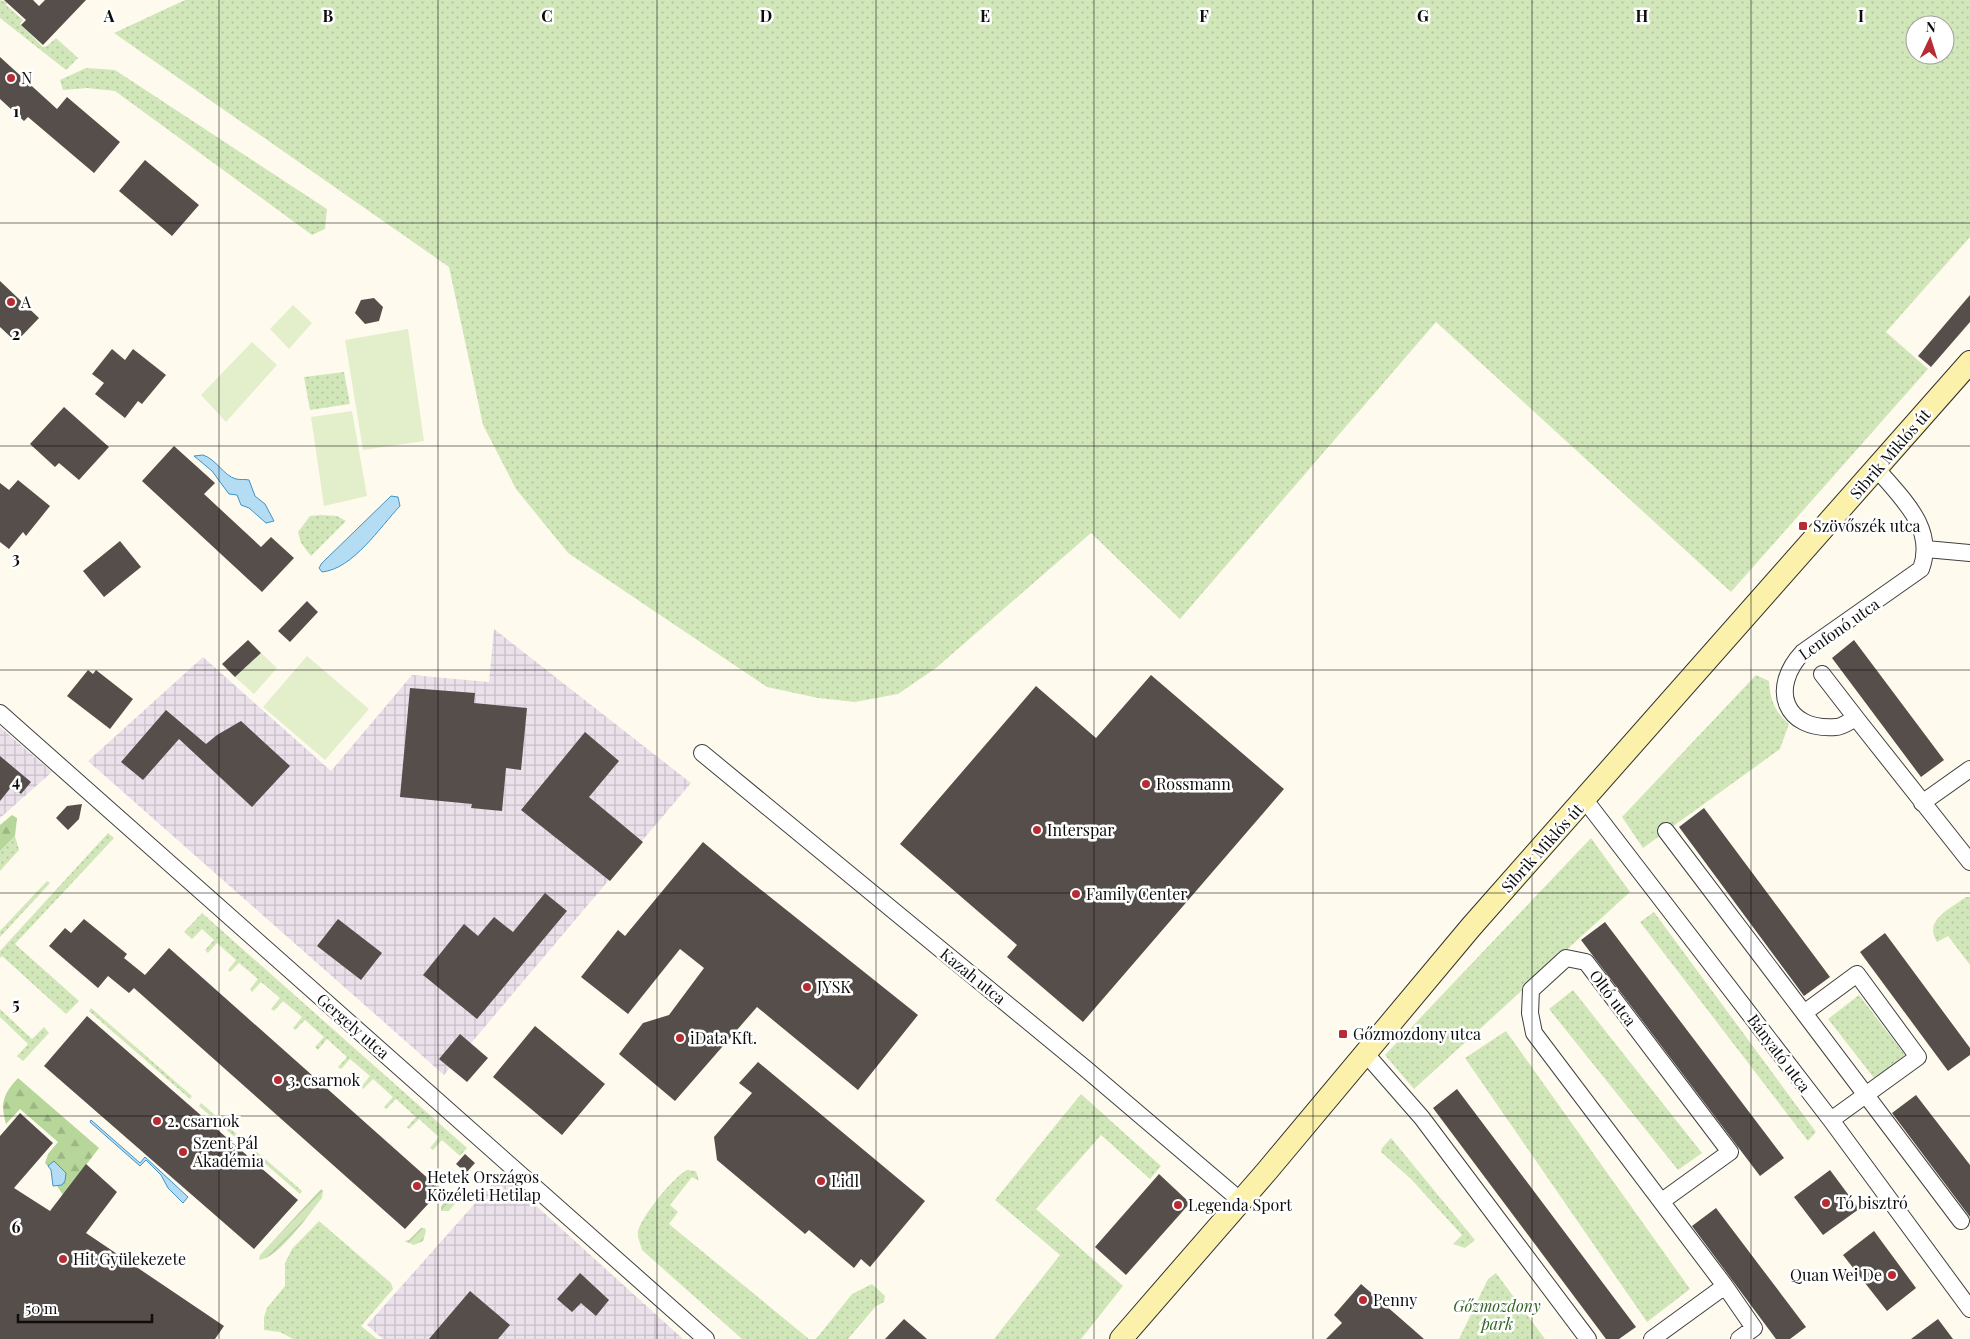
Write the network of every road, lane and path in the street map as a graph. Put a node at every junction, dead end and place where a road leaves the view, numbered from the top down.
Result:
1 (1970, 362) edge
2 (1877, 469) junction
3 (1926, 549) junction
4 (1970, 553) edge
5 (1822, 674) dead end
6 (0, 713) edge
7 (1856, 718) junction
8 (702, 753) dead end
9 (1970, 769) edge
10 (1585, 800) junction
11 (1922, 803) junction
12 (1666, 831) dead end
13 (1970, 862) edge
14 (1804, 1013) junction
15 (1366, 1054) junction
16 (1865, 1095) junction
17 (1831, 1120) junction
18 (1241, 1201) junction
19 (1662, 1201) junction
20 (1961, 1221) dead end
21 (1725, 1286) junction
22 (1970, 1309) edge
23 (1671, 1334) edge
24 (706, 1339) edge
25 (1121, 1339) edge
26 (1588, 1339) edge
27 (1652, 1339) edge
28 (1739, 1339) edge

1 - 2 street, Sibrik Miklós út
2 - 3 street
2 - 10 street, Sibrik Miklós út
3 - 4 street
3 - 7 street, Lenfonó utca
5 - 7 street, Lenfonó utca
6 - 24 street, Gergely utca
7 - 11 street, Lenfonó utca
8 - 18 street, Kazah utca
9 - 11 street
10 - 15 street, Sibrik Miklós út
10 - 17 street, Bányató utca
11 - 13 street, Lenfonó utca
12 - 14 street
14 - 16 street
14 - 16 street
15 - 18 street, Sibrik Miklós út
15 - 26 street
16 - 17 street
16 - 20 street
17 - 22 street, Bányató utca
18 - 25 street, Sibrik Miklós út
19 - 19 street, Oltó utca
19 - 21 street, Oltó utca
21 - 23 street
21 - 28 street, Oltó utca
23 - 27 street

